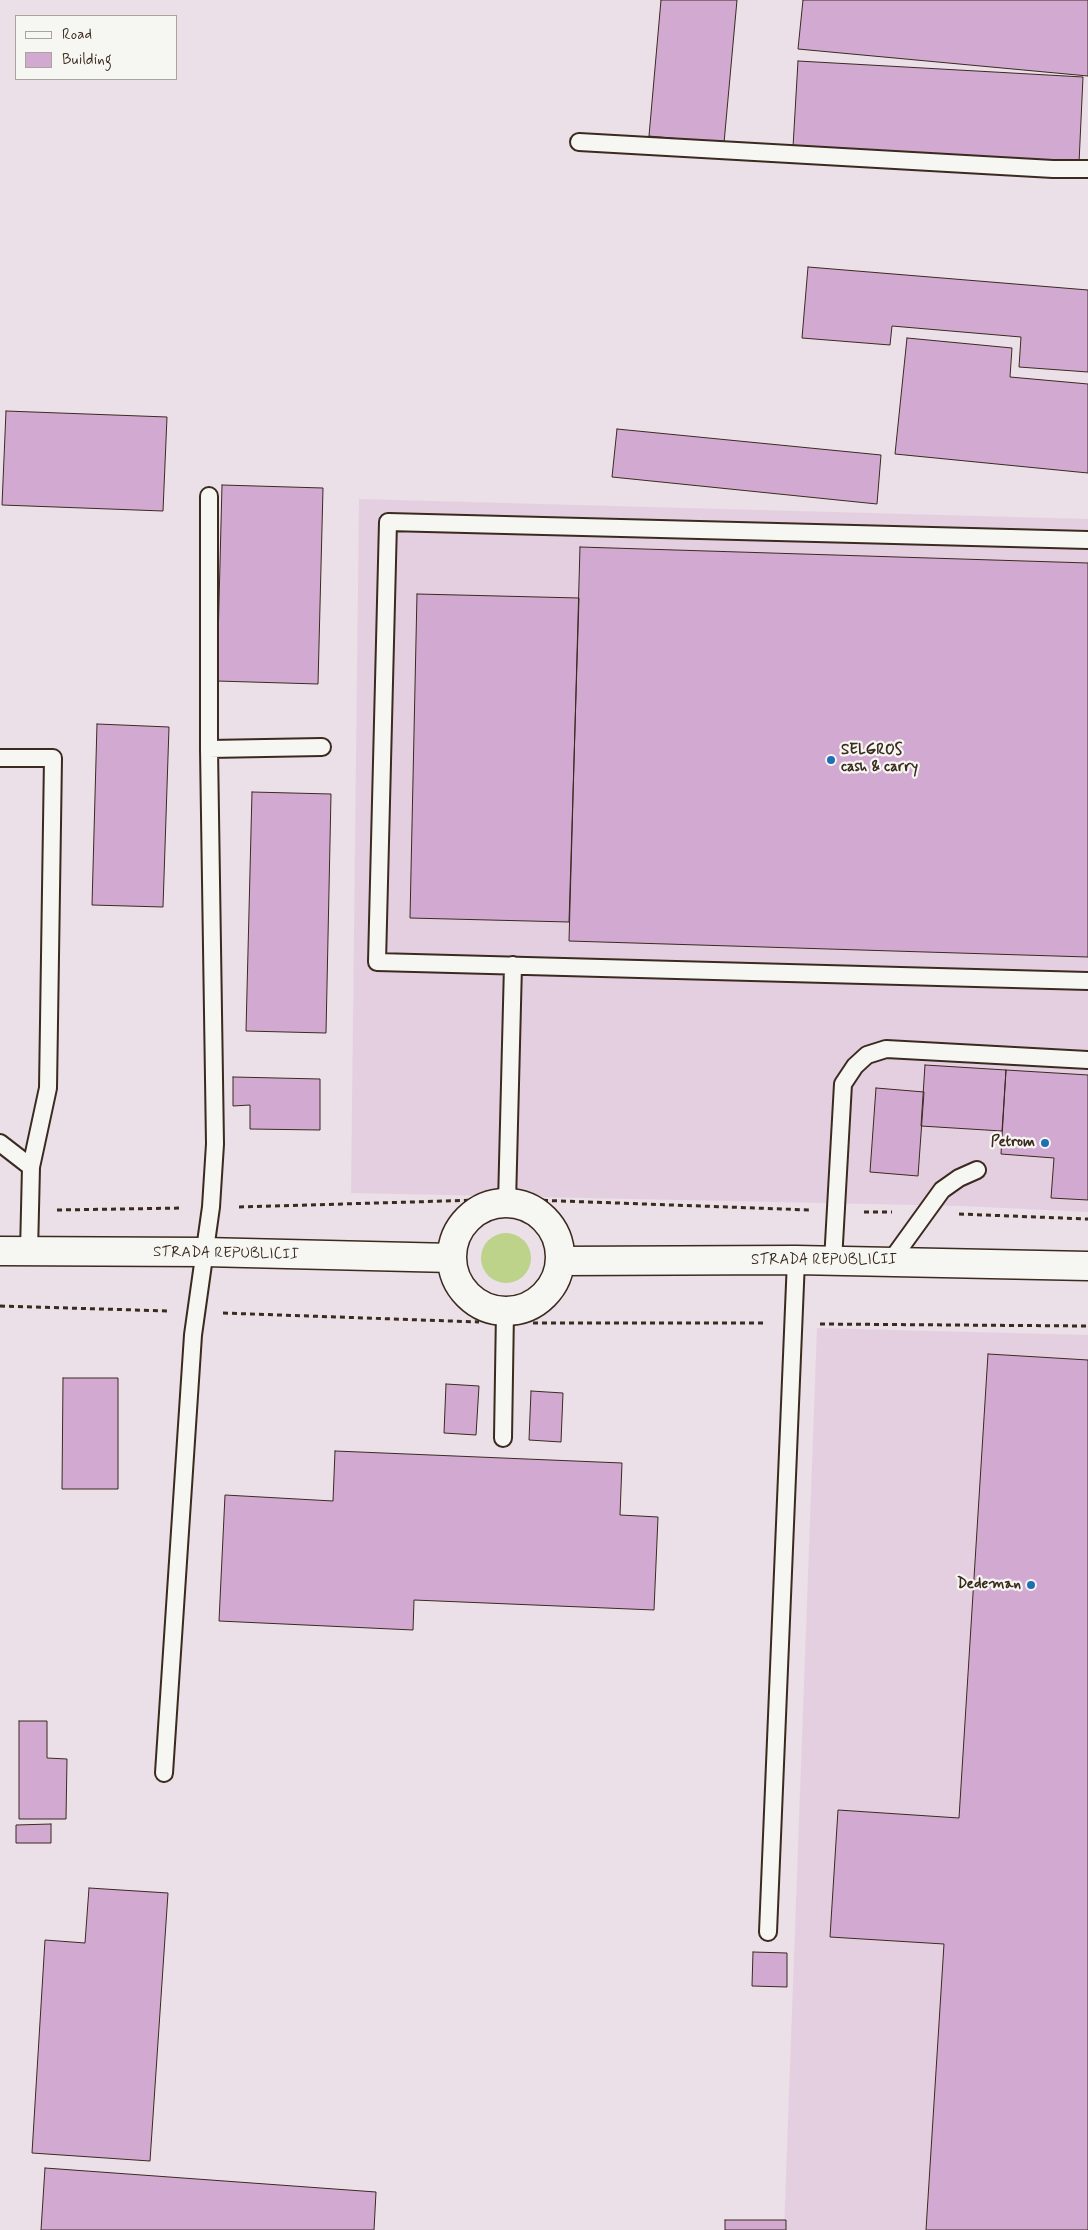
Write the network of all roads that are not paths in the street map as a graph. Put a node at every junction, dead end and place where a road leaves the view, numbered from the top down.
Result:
1 (579, 142) dead end
2 (1088, 169) edge
3 (208, 496) dead end
4 (1088, 540) edge
5 (322, 747) dead end
6 (209, 749) junction
7 (0, 758) edge
8 (513, 965) junction
9 (1088, 981) edge
10 (1088, 1060) edge
11 (0, 1143) edge
12 (32, 1166) junction
13 (977, 1170) dead end
14 (507, 1201) junction
15 (0, 1251) edge
16 (30, 1252) junction
17 (204, 1252) junction
18 (452, 1258) junction
19 (796, 1260) junction
20 (560, 1261) junction
21 (833, 1261) junction
22 (890, 1262) junction
23 (1088, 1266) edge
24 (505, 1317) junction
25 (503, 1438) dead end
26 (164, 1773) dead end
27 (768, 1932) dead end

1 - 2 lane
3 - 6 lane
4 - 8 lane
5 - 6 lane
6 - 17 lane
7 - 12 lane
8 - 9 lane
8 - 14 lane
10 - 21 lane
11 - 12 lane
12 - 16 lane
13 - 22 lane
14 - 18 main road
14 - 20 main road
15 - 16 main road, STRADA REPUBLICII
16 - 17 main road, STRADA REPUBLICII
17 - 18 main road, STRADA REPUBLICII
17 - 26 lane
18 - 24 main road
19 - 20 main road, STRADA REPUBLICII
19 - 21 main road, STRADA REPUBLICII
19 - 27 lane
20 - 24 main road
21 - 22 main road, STRADA REPUBLICII
22 - 23 main road, STRADA REPUBLICII
24 - 25 lane

